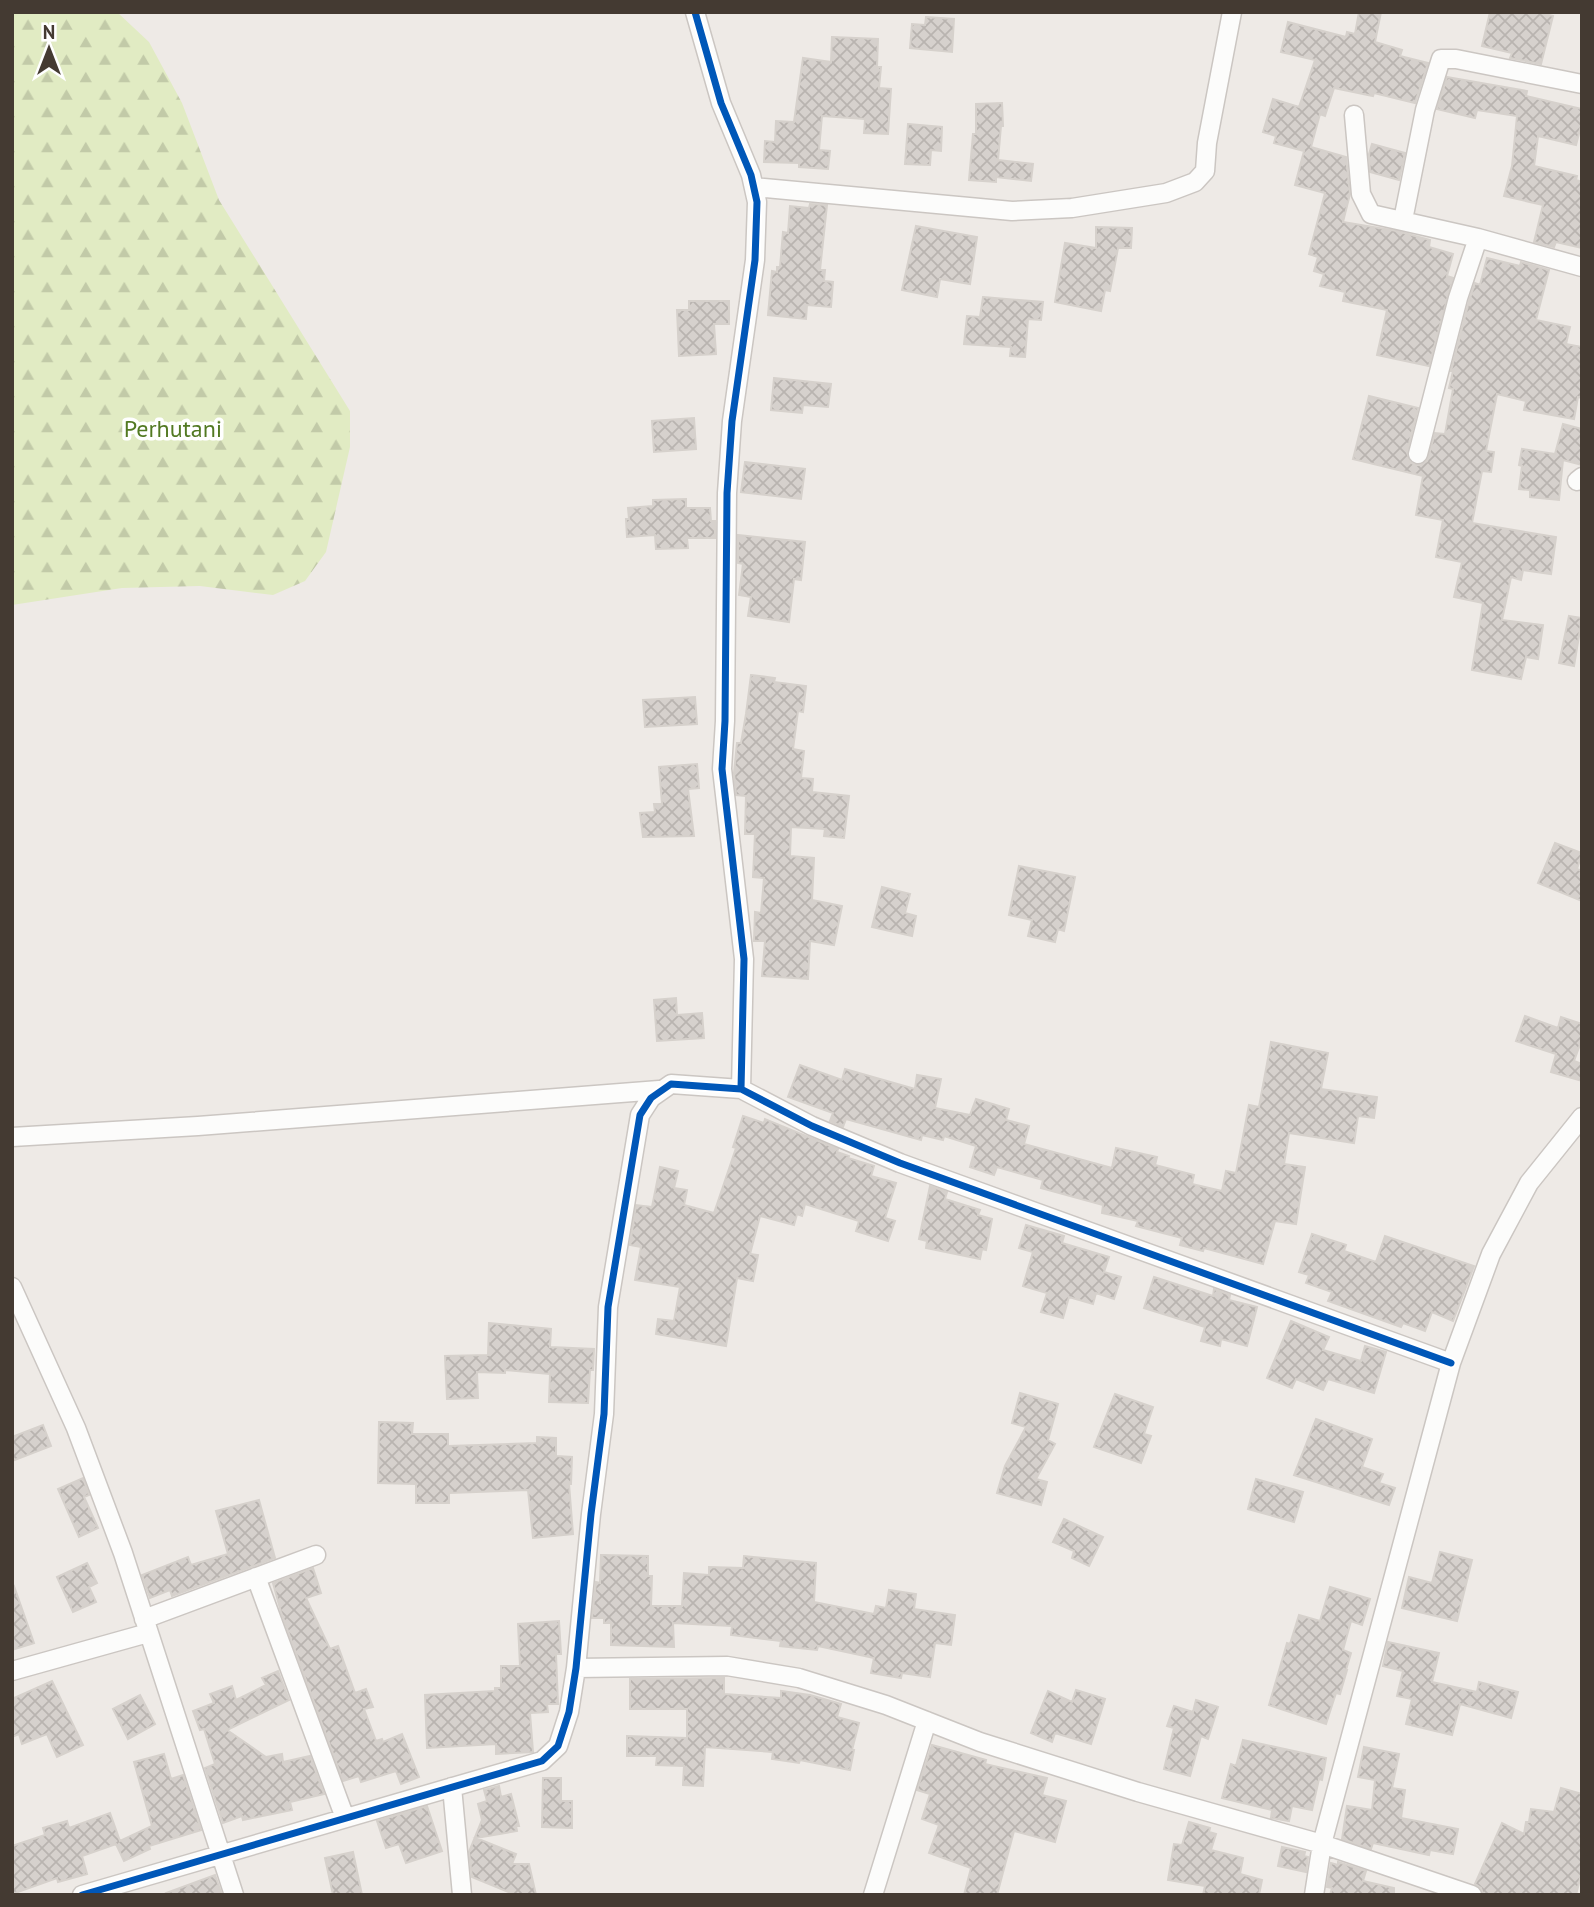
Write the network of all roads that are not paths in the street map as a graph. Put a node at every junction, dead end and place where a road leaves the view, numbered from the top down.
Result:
1 (695, 12) edge
2 (1232, 12) edge
3 (1582, 84) edge
4 (1354, 115) dead end
5 (754, 187) junction
6 (1403, 220) junction
7 (1478, 238) junction
8 (1582, 267) edge
9 (1418, 454) dead end
10 (741, 1089) junction
11 (659, 1090) junction
12 (1582, 1116) edge
13 (12, 1138) edge
14 (12, 1287) edge
15 (1451, 1363) junction
16 (316, 1555) dead end
17 (256, 1577) junction
18 (146, 1626) junction
19 (576, 1668) junction
20 (12, 1671) edge
21 (927, 1721) junction
22 (452, 1787) junction
23 (345, 1818) junction
24 (1322, 1844) junction
25 (219, 1855) junction
26 (82, 1895) edge
27 (234, 1895) edge
28 (462, 1895) edge
29 (873, 1895) edge
30 (1314, 1895) edge
31 (1472, 1895) edge

1 - 5 street
2 - 5 street
3 - 6 street
4 - 6 street
5 - 10 street
6 - 7 street
7 - 8 street
7 - 9 street
10 - 11 street
10 - 15 street
11 - 13 street
11 - 19 street
12 - 15 street
14 - 18 street
15 - 24 street
16 - 17 street
17 - 18 street
17 - 23 street
18 - 20 street
18 - 25 street
19 - 21 street
19 - 22 street
21 - 24 street
21 - 29 street
22 - 23 street
22 - 28 street
23 - 25 street
24 - 30 street
24 - 31 street
25 - 26 street
25 - 27 street

